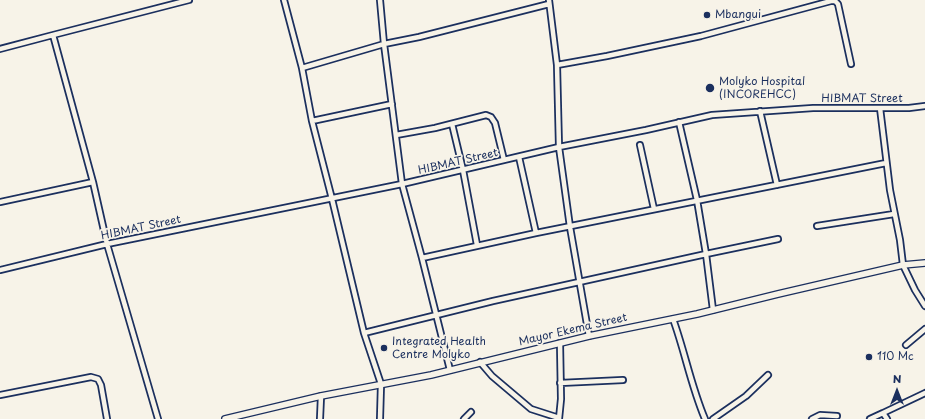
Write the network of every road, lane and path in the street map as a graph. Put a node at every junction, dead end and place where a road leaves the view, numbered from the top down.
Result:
1 (189, 0) edge
2 (284, 0) edge
3 (380, 0) edge
4 (549, 2) edge
5 (53, 35) junction
6 (384, 44) junction
7 (0, 49) edge
8 (851, 64) dead end
9 (557, 65) junction
10 (302, 68) junction
11 (392, 104) junction
12 (925, 106) edge
13 (880, 108) junction
14 (760, 111) junction
15 (312, 121) junction
16 (679, 122) junction
17 (452, 124) junction
18 (396, 135) junction
19 (640, 145) dead end
20 (559, 147) junction
21 (519, 157) junction
22 (504, 160) junction
23 (886, 163) junction
24 (463, 170) junction
25 (93, 182) junction
26 (402, 184) junction
27 (777, 185) junction
28 (332, 198) junction
29 (696, 200) junction
30 (0, 202) edge
31 (654, 209) junction
32 (894, 214) junction
33 (817, 226) dead end
34 (570, 227) junction
35 (536, 233) junction
36 (778, 239) dead end
37 (107, 244) junction
38 (477, 245) junction
39 (706, 254) junction
40 (422, 258) junction
41 (925, 263) edge
42 (903, 265) junction
43 (0, 270) edge
44 (580, 281) junction
45 (925, 306) edge
46 (713, 310) junction
47 (437, 314) junction
48 (673, 319) junction
49 (925, 329) edge
50 (364, 333) junction
51 (589, 336) junction
52 (560, 343) junction
53 (906, 345) dead end
54 (480, 362) junction
55 (450, 370) junction
56 (768, 375) dead end
57 (623, 380) dead end
58 (560, 383) junction
59 (380, 384) junction
60 (925, 393) edge
61 (0, 395) edge
62 (320, 396) junction
63 (471, 412) dead end
64 (883, 413) junction
65 (837, 416) dead end
66 (246, 417) edge
67 (559, 418) edge
68 (107, 419) edge
69 (158, 419) edge
70 (225, 419) edge
71 (320, 419) edge
72 (380, 419) edge
73 (464, 419) edge
74 (705, 419) edge
75 (713, 419) edge
76 (812, 419) edge
77 (870, 419) edge
78 (888, 419) edge

1 - 5 street
2 - 10 street
3 - 6 street
4 - 6 street
4 - 9 street
5 - 7 street
5 - 25 street
6 - 10 street
6 - 11 street
8 - 9 street
9 - 20 street
10 - 15 street
11 - 15 street
11 - 18 street
12 - 13 street, HIBMAT Street
13 - 14 street, HIBMAT Street
13 - 23 street
14 - 16 street, HIBMAT Street
14 - 27 street
15 - 28 street
16 - 20 street, HIBMAT Street
16 - 29 street
17 - 18 street
17 - 22 street
17 - 24 street
18 - 26 street
19 - 31 street
20 - 21 street, HIBMAT Street
20 - 34 street
21 - 22 street, HIBMAT Street
21 - 35 street
22 - 24 street, HIBMAT Street
23 - 27 street
23 - 32 street
24 - 26 street, HIBMAT Street
24 - 38 street
25 - 30 street
25 - 37 street
26 - 28 street, HIBMAT Street
26 - 40 street
27 - 29 street
28 - 37 street, HIBMAT Street
28 - 50 street
29 - 31 street
29 - 39 street
31 - 34 street
32 - 33 street
32 - 42 street
34 - 35 street
34 - 44 street
35 - 38 street
36 - 39 street
37 - 43 street, HIBMAT Street
37 - 69 street
38 - 40 street
39 - 44 street
39 - 46 street
40 - 47 street
41 - 42 street, Mayor Ekema Street
42 - 45 street
42 - 46 street, Mayor Ekema Street
44 - 47 street
44 - 51 street
46 - 48 street, Mayor Ekema Street
47 - 50 street
47 - 55 street
48 - 51 street, Mayor Ekema Street
48 - 74 street
49 - 53 street
50 - 59 street
51 - 52 street, Mayor Ekema Street
52 - 54 street, Mayor Ekema Street
52 - 58 street
54 - 55 street, Mayor Ekema Street
54 - 67 street
55 - 59 street, Mayor Ekema Street
56 - 75 street
57 - 58 street
58 - 67 street
59 - 62 street, Mayor Ekema Street
59 - 72 street
60 - 64 street
61 - 68 street
62 - 66 street, Mayor Ekema Street
62 - 71 street
63 - 73 street
64 - 77 street
64 - 78 street
65 - 76 street
66 - 70 street, Mayor Ekema Street

